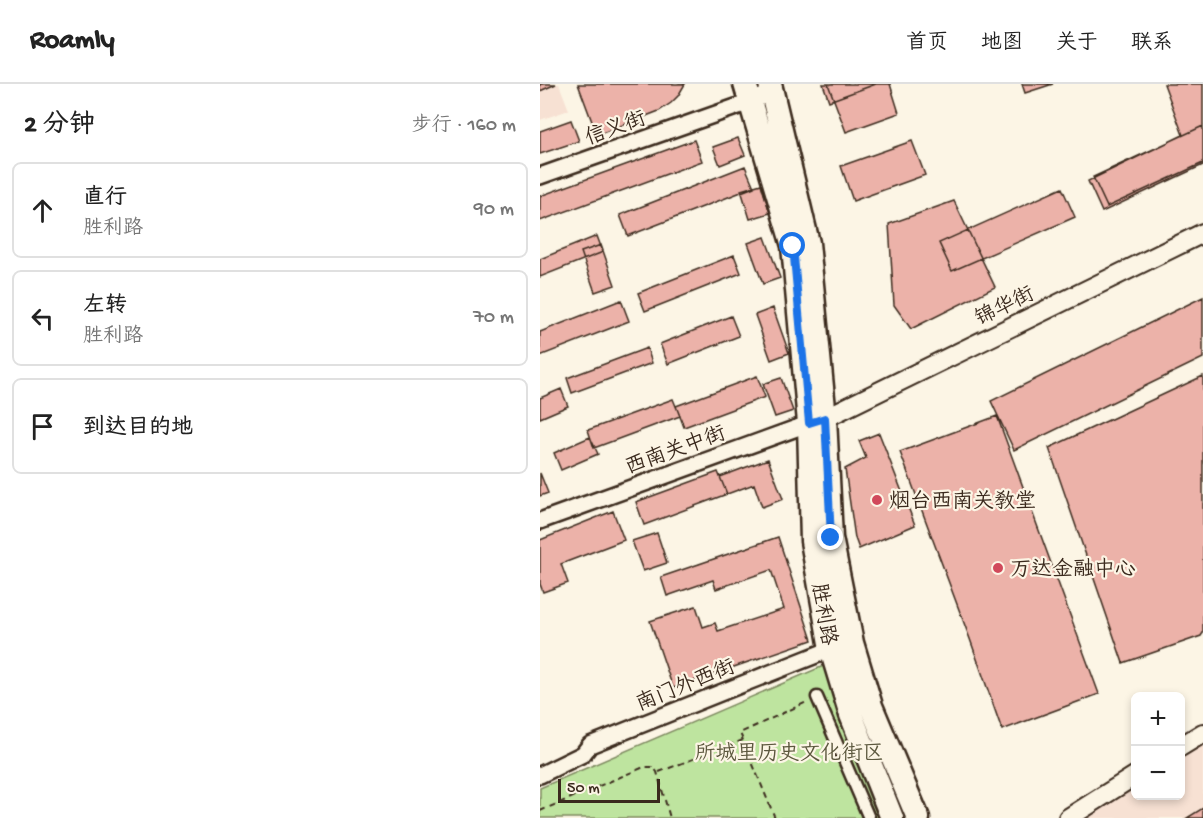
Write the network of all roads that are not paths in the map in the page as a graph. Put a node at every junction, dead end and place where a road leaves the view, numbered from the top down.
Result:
1 (771, 88) edge
2 (748, 93) edge
3 (540, 176) edge
4 (1203, 232) edge
5 (817, 420) junction
6 (540, 521) edge
7 (841, 646) junction
8 (817, 697) road end
9 (1203, 733) edge
10 (1182, 746) edge
11 (540, 775) edge
12 (1131, 779) edge
13 (869, 818) edge
14 (892, 818) edge
15 (918, 818) edge
16 (1068, 818) edge

1 - 2 street, 信义街
1 - 5 main road, 胜利路
2 - 3 street, 信义街
2 - 5 main road, 胜利路
4 - 5 street, 锦华街
5 - 6 street, 西南关中街
5 - 7 main road, 胜利路
7 - 11 street, 南门外西街
7 - 14 main road, 胜利路
7 - 15 main road, 胜利路
8 - 13 street
9 - 10 street
12 - 16 street

